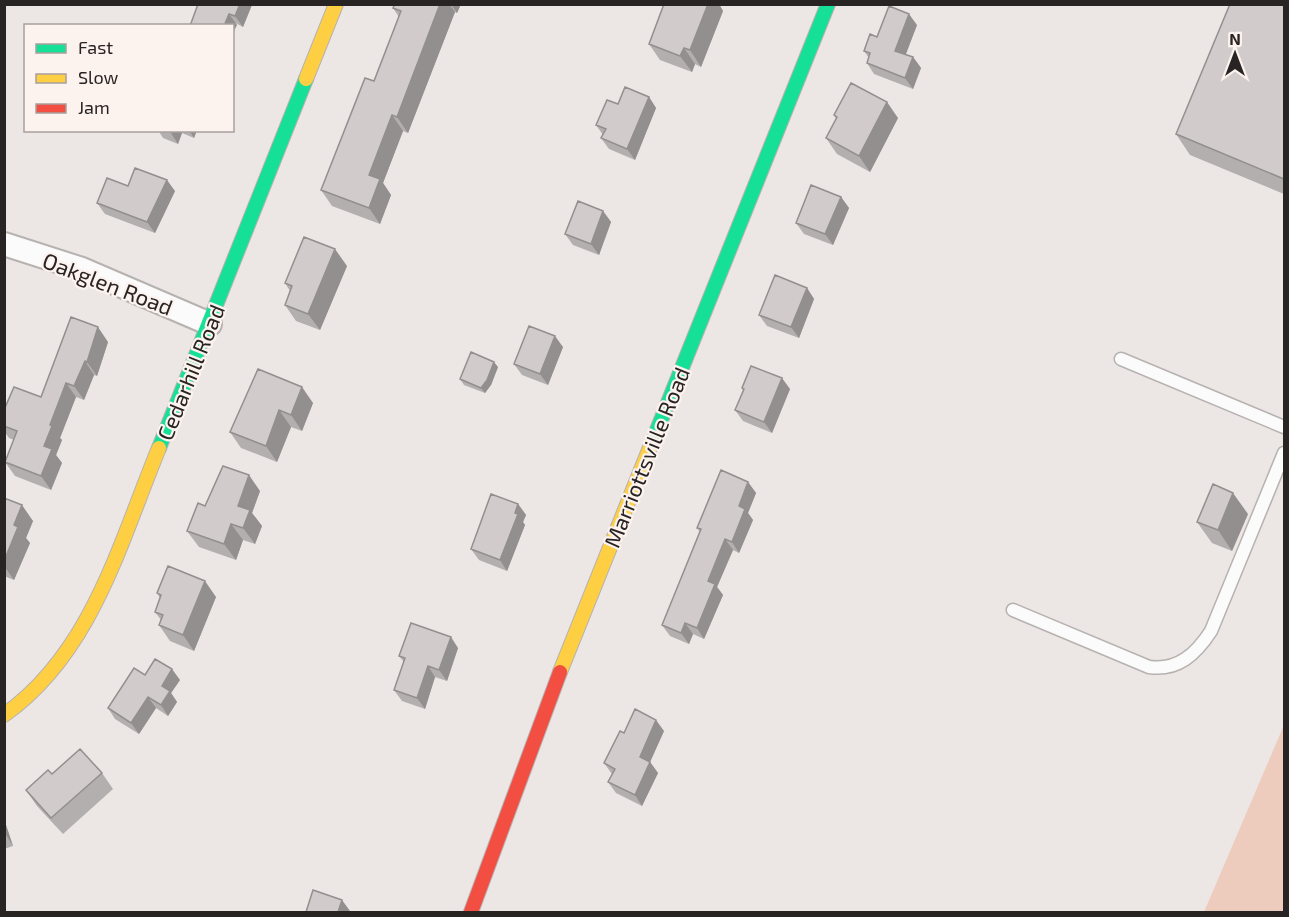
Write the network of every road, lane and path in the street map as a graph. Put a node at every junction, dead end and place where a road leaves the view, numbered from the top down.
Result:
1 (336, 4) edge
2 (828, 4) edge
3 (4, 244) edge
4 (210, 324) junction
5 (1120, 359) dead end
6 (1284, 427) edge
7 (1284, 453) edge
8 (1013, 610) dead end
9 (4, 715) edge
10 (471, 912) edge

1 - 4 main road, Cedarhill Road
2 - 10 main road, Marriottsville Road
3 - 4 street, Oakglen Road
4 - 9 main road, Cedarhill Road
5 - 6 lane
7 - 8 lane

